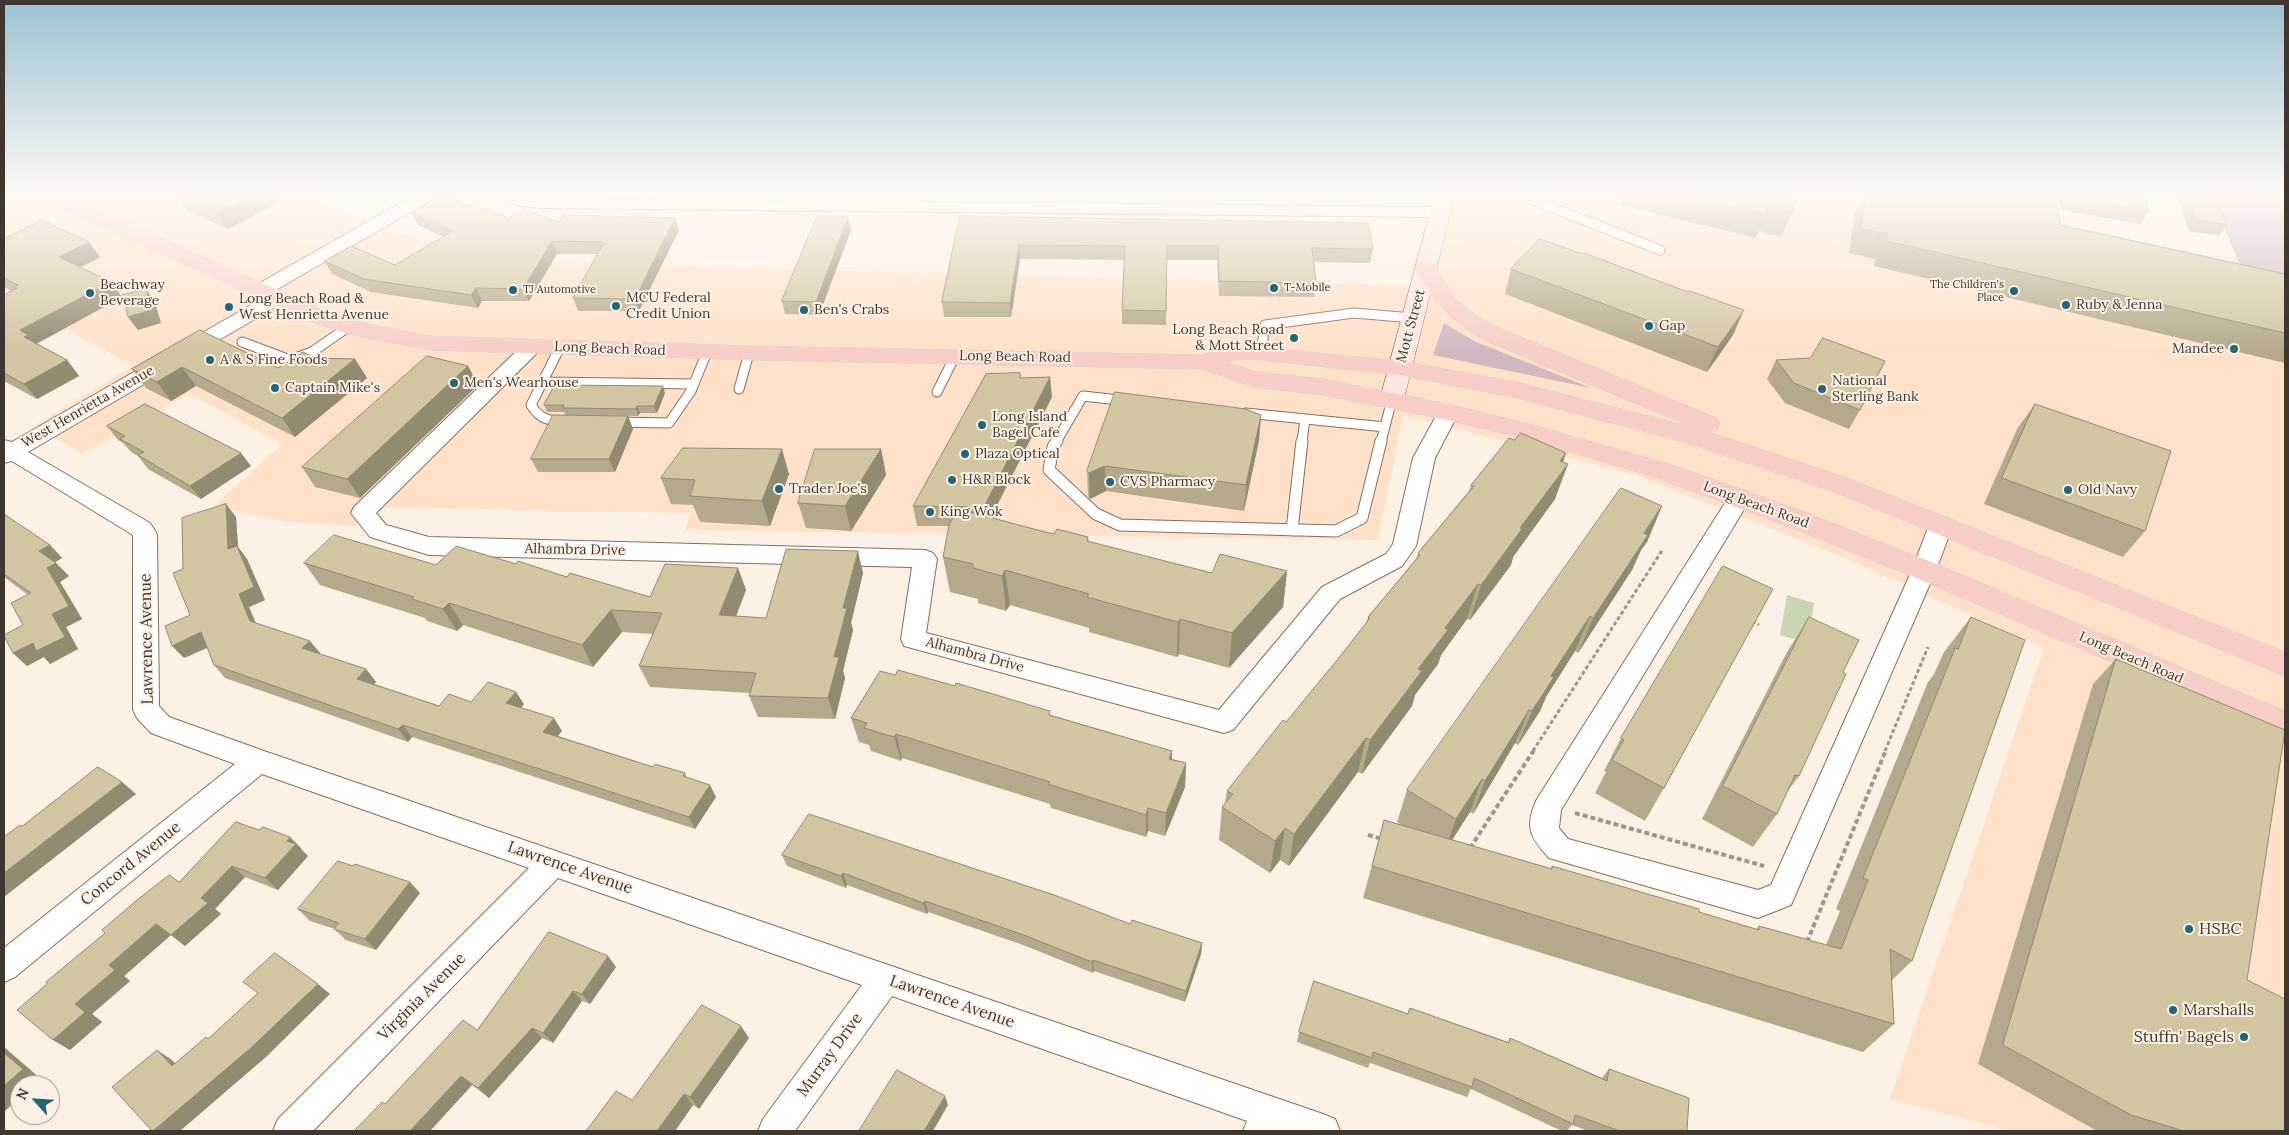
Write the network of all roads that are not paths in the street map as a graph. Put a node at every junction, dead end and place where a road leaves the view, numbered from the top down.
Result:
1 (165, 247) edge
2 (345, 247) edge
3 (1432, 247) edge
4 (1652, 247) edge
5 (1660, 250) dead end
6 (1426, 268) junction
7 (268, 295) junction
8 (1413, 318) junction
9 (348, 327) junction
10 (242, 342) dead end
11 (533, 346) junction
12 (560, 347) junction
13 (707, 352) junction
14 (749, 353) junction
15 (1261, 353) junction
16 (955, 356) junction
17 (1203, 362) junction
18 (1400, 368) junction
19 (542, 382) junction
20 (694, 384) junction
21 (738, 389) dead end
22 (937, 392) dead end
23 (1392, 399) junction
24 (1141, 402) edge
25 (630, 412) edge
26 (1238, 412) edge
27 (1448, 412) junction
28 (573, 418) edge
29 (1305, 419) junction
30 (606, 422) edge
31 (625, 422) junction
32 (1385, 427) junction
33 (6, 451) edge
34 (1842, 485) junction
35 (1740, 498) junction
36 (1942, 525) junction
37 (1292, 530) junction
38 (1924, 570) junction
39 (2285, 664) edge
40 (2285, 724) edge
41 (258, 761) junction
42 (554, 863) junction
43 (4, 968) edge
44 (886, 979) junction
45 (1265, 1122) edge
46 (290, 1131) edge
47 (775, 1131) edge
48 (1323, 1131) edge

1 - 7 main road, Long Beach Road
2 - 7 street, West Henrietta Avenue
3 - 6 main road, Mott Street
4 - 5 lane
6 - 8 main road, Mott Street
6 - 34 main road
7 - 9 main road, Long Beach Road
7 - 33 street, West Henrietta Avenue
8 - 15 lane
8 - 18 main road, Mott Street
9 - 10 lane
9 - 11 main road, Long Beach Road
11 - 12 main road, Long Beach Road
11 - 27 street, Alhambra Drive
12 - 13 main road, Long Beach Road
12 - 19 lane
13 - 14 main road, Long Beach Road
13 - 20 lane
14 - 16 main road, Long Beach Road
14 - 21 lane
15 - 17 main road, Long Beach Road
15 - 18 main road, Long Beach Road
16 - 17 main road, Long Beach Road
16 - 22 lane
17 - 23 main road, Long Beach Road
18 - 23 main road, Mott Street
18 - 34 main road, Long Beach Road
19 - 20 lane
19 - 28 lane
20 - 31 lane
23 - 27 main road, Long Beach Road
23 - 32 lane
24 - 37 lane
25 - 31 lane
26 - 29 lane
27 - 35 main road, Long Beach Road
29 - 32 lane
29 - 37 lane
30 - 31 lane
32 - 37 lane
33 - 41 street, Lawrence Avenue
34 - 36 main road, Long Beach Road
35 - 38 main road, Long Beach Road
35 - 38 street
36 - 38 street
36 - 39 main road, Long Beach Road
38 - 40 main road, Long Beach Road
41 - 42 street, Lawrence Avenue
41 - 43 street, Concord Avenue
42 - 44 street, Lawrence Avenue
42 - 46 street, Virginia Avenue
44 - 45 street, Lawrence Avenue
44 - 47 street, Murray Drive
45 - 48 street, Lawrence Avenue

